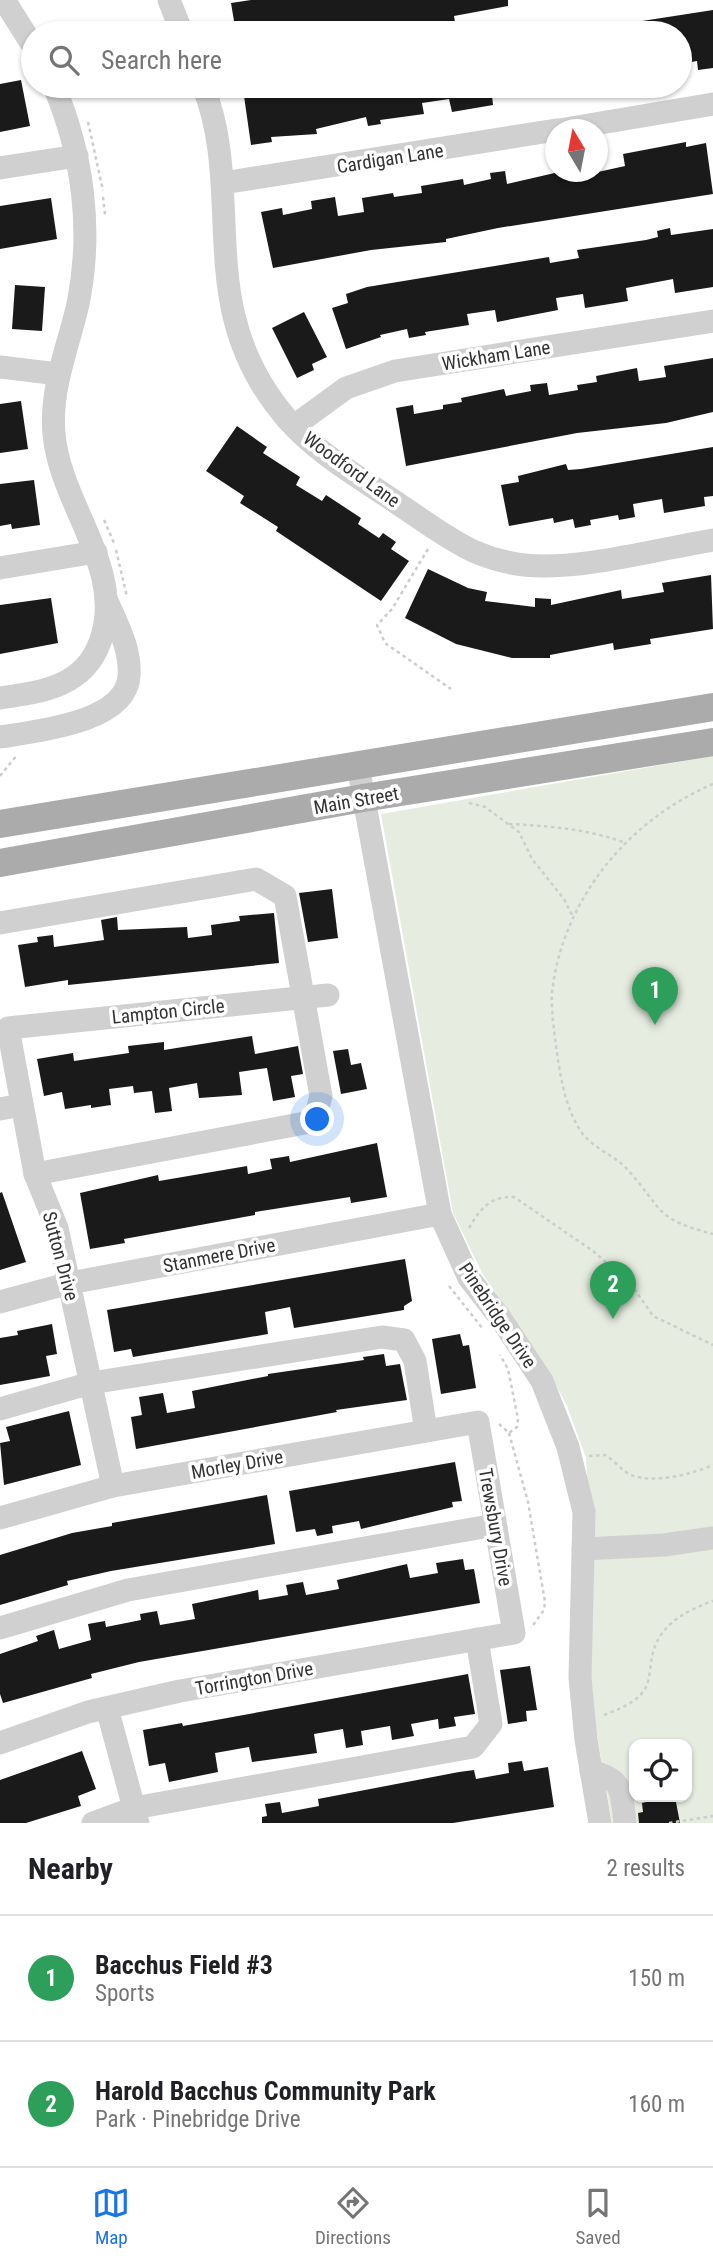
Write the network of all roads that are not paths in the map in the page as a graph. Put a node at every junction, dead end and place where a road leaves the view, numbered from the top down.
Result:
1 (4, 0) edge
2 (169, 0) edge
3 (177, 21) edge
4 (21, 27) edge
5 (58, 98) edge
6 (207, 98) edge
7 (713, 104) edge
8 (608, 122) edge
9 (545, 132) edge
10 (77, 156) junction
11 (0, 168) edge
12 (223, 183) junction
13 (713, 321) edge
14 (0, 367) edge
15 (58, 374) junction
16 (294, 426) junction
17 (713, 540) edge
18 (96, 552) junction
19 (0, 568) edge
20 (106, 597) junction
21 (4, 698) edge
22 (713, 707) edge
23 (12, 742) edge
24 (713, 742) edge
25 (358, 766) junction
26 (363, 798) junction
27 (0, 824) edge
28 (0, 863) edge
29 (0, 923) edge
30 (328, 995) dead end
31 (305, 997) junction
32 (8, 1028) joint
33 (11, 1107) edge
34 (35, 1174) junction
35 (440, 1214) junction
36 (70, 1283) junction
37 (0, 1302) edge
38 (91, 1383) junction
39 (0, 1409) edge
40 (478, 1422) joint
41 (426, 1431) junction
42 (113, 1486) junction
43 (0, 1518) edge
44 (495, 1525) junction
45 (713, 1538) edge
46 (583, 1549) junction
47 (0, 1628) edge
48 (514, 1633) joint
49 (477, 1639) junction
50 (107, 1708) junction
51 (0, 1743) edge
52 (591, 1771) junction
53 (136, 1816) edge
54 (93, 1823) edge
55 (600, 1823) edge
56 (625, 1823) edge

1 - 4 street
2 - 3 street
5 - 10 street
6 - 12 street, Woodford Lane
7 - 8 street, Cardigan Lane
9 - 12 street, Cardigan Lane
10 - 11 street
10 - 15 street
12 - 16 street, Woodford Lane
13 - 16 street, Wickham Lane
14 - 15 street
15 - 18 street
16 - 17 street, Woodford Lane
18 - 19 street
18 - 20 street
20 - 21 street
20 - 23 street
21 - 23 street
22 - 25 main road, Main Street
24 - 26 main road, Main Street
25 - 26 street, Pinebridge Drive
25 - 27 main road, Main Street
26 - 28 main road, Main Street
26 - 35 street, Pinebridge Drive
29 - 31 street
30 - 31 street, Lampton Circle
31 - 32 street, Lampton Circle
31 - 34 street
32 - 33 street, Sutton Drive
33 - 34 street, Sutton Drive
34 - 36 street, Sutton Drive
35 - 36 street, Stanmere Drive
35 - 46 street, Pinebridge Drive
36 - 37 street, Stanmere Drive
36 - 38 street, Sutton Drive
38 - 39 street
38 - 41 street
38 - 42 street, Sutton Drive
40 - 41 street, Morley Drive
40 - 44 street, Trewsbury Drive
41 - 42 street, Morley Drive
42 - 43 street, Morley Drive
44 - 47 street
44 - 48 street, Trewsbury Drive
45 - 46 street
46 - 52 street, Pinebridge Drive
48 - 49 street, Torrington Drive
49 - 50 street, Torrington Drive
49 - 53 street
50 - 51 street, Torrington Drive
50 - 53 street
52 - 55 street, Pinebridge Drive
52 - 56 street
53 - 54 street

